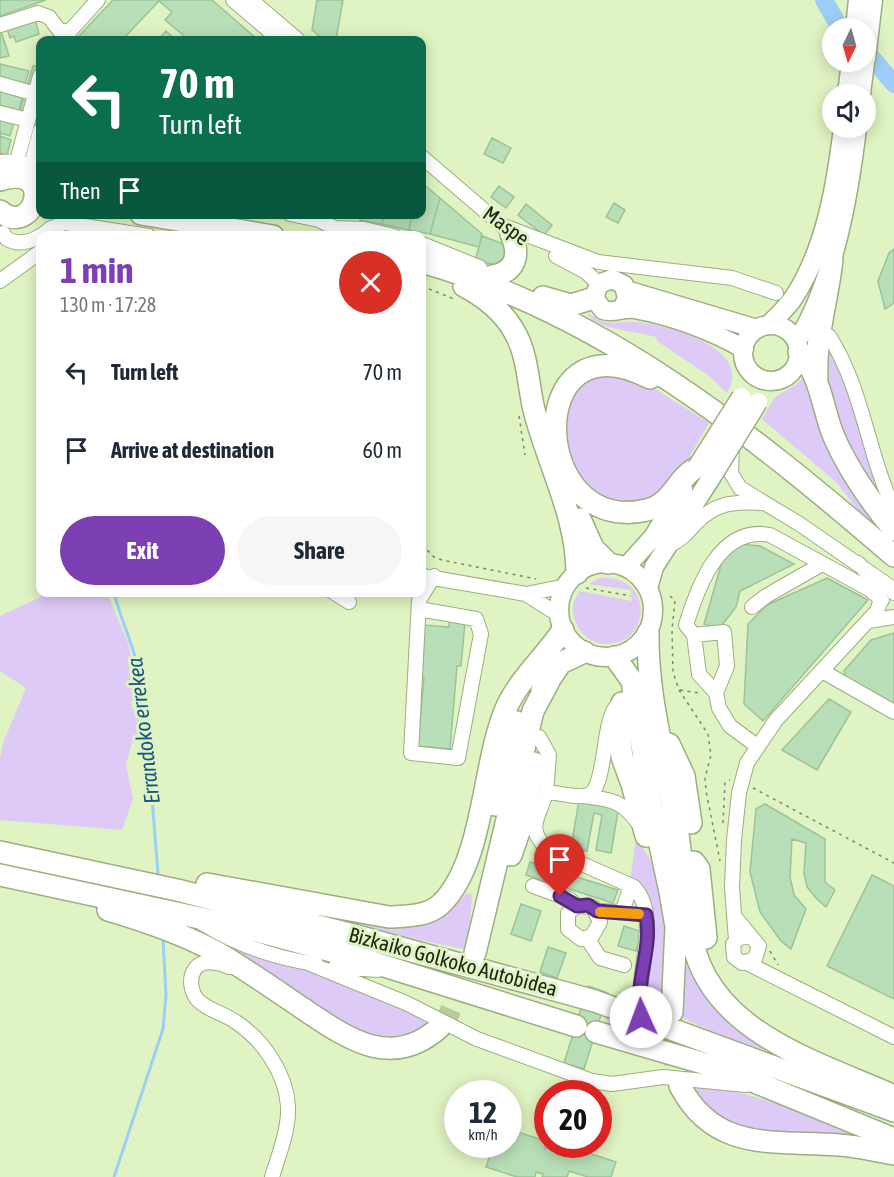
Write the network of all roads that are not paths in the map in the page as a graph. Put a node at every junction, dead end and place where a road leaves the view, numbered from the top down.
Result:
1 (98, 0) edge
2 (233, 0) edge
3 (251, 0) edge
4 (858, 0) edge
5 (873, 0) edge
6 (856, 18) edge
7 (871, 18) edge
8 (0, 25) edge
9 (61, 35) edge
10 (275, 36) edge
11 (293, 36) edge
12 (0, 84) edge
13 (36, 93) edge
14 (36, 99) edge
15 (0, 113) edge
16 (28, 120) junction
17 (849, 138) edge
18 (851, 138) edge
19 (36, 141) edge
20 (426, 160) edge
21 (21, 179) edge
22 (171, 219) edge
23 (314, 219) edge
24 (4, 224) edge
25 (86, 227) junction
26 (506, 229) junction
27 (50, 231) edge
28 (78, 231) edge
29 (114, 231) edge
30 (243, 231) edge
31 (373, 231) edge
32 (36, 239) edge
33 (426, 246) edge
34 (36, 255) edge
35 (832, 259) junction
36 (426, 262) edge
37 (426, 263) edge
38 (426, 271) edge
39 (488, 274) junction
40 (0, 281) edge
41 (626, 290) junction
42 (597, 291) junction
43 (776, 293) dead end
44 (622, 308) junction
45 (763, 327) junction
46 (829, 336) dead end
47 (798, 346) junction
48 (744, 349) junction
49 (752, 373) junction
50 (776, 380) junction
51 (817, 381) junction
52 (749, 400) junction
53 (732, 445) junction
54 (788, 466) junction
55 (704, 473) junction
56 (566, 475) junction
57 (762, 503) junction
58 (894, 509) edge
59 (894, 530) edge
60 (669, 546) junction
61 (894, 556) edge
62 (822, 564) junction
63 (617, 565) junction
64 (430, 575) edge
65 (576, 582) junction
66 (648, 588) junction
67 (526, 594) junction
68 (888, 596) edge
69 (341, 597) edge
70 (420, 597) edge
71 (349, 602) dead end
72 (752, 607) dead end
73 (419, 609) junction
74 (894, 616) edge
75 (869, 621) junction
76 (558, 630) junction
77 (648, 633) junction
78 (694, 635) junction
79 (584, 652) junction
80 (610, 657) junction
81 (822, 671) junction
82 (550, 679) junction
83 (716, 693) junction
84 (622, 702) junction
85 (894, 712) edge
86 (539, 736) junction
87 (641, 740) junction
88 (757, 746) junction
89 (599, 781) junction
90 (546, 792) junction
91 (584, 796) junction
92 (609, 800) junction
93 (644, 832) junction
94 (7, 854) edge
95 (683, 873) junction
96 (0, 875) edge
97 (34, 882) junction
98 (533, 886) dead end
99 (631, 886) junction
100 (489, 895) junction
101 (577, 906) junction
102 (597, 911) junction
103 (622, 912) junction
104 (190, 915) junction
105 (646, 915) junction
106 (734, 916) junction
107 (587, 938) junction
108 (736, 940) junction
109 (759, 943) junction
110 (475, 952) tunnel mouth
111 (308, 963) junction
112 (747, 963) junction
113 (624, 965) dead end
114 (397, 970) junction
115 (780, 974) junction
116 (259, 979) junction
117 (712, 984) junction
118 (672, 1012) tunnel mouth
119 (641, 1017) junction
120 (440, 1027) tunnel mouth
121 (894, 1037) edge
122 (680, 1086) tunnel mouth
123 (772, 1088) junction
124 (894, 1096) edge
125 (894, 1111) edge
126 (894, 1139) edge
127 (894, 1154) edge
128 (272, 1177) edge

1 - 9 street
2 - 10 street
3 - 11 street
4 - 6 main road
5 - 7 main road
8 - 9 street
12 - 13 street
14 - 16 street
15 - 16 street
16 - 21 street
17 - 45 main road
18 - 35 main road
19 - 21 street
20 - 26 street, Maspe
21 - 24 highway
22 - 30 highway
23 - 31 street
24 - 32 street
25 - 27 street
25 - 28 street
25 - 29 street
26 - 39 highway
26 - 42 street, Maspe
26 - 43 street
33 - 39 street
34 - 40 street
35 - 47 main road
35 - 51 highway
36 - 39 highway
37 - 54 highway
38 - 65 highway
39 - 42 highway
41 - 42 main road
41 - 44 main road
41 - 45 main road
42 - 44 main road
44 - 48 main road
45 - 47 main road
45 - 48 main road
46 - 58 street
47 - 50 main road
47 - 51 highway
48 - 49 main road
49 - 50 main road
49 - 52 main road
50 - 52 main road
51 - 59 highway
52 - 53 main road, bridge
52 - 55 main road, bridge
53 - 55 main road, bridge
53 - 57 street
54 - 56 highway
54 - 61 highway
55 - 56 highway
55 - 60 main road
55 - 63 main road
56 - 63 highway
57 - 60 street
57 - 68 street
60 - 66 main road
62 - 68 street
62 - 72 street
62 - 78 street
63 - 65 main road
63 - 66 main road
64 - 67 street
65 - 67 street
65 - 76 main road
66 - 77 main road
67 - 76 street
68 - 75 street
69 - 71 street
70 - 73 street
73 - 73 street
74 - 75 street
75 - 81 street
76 - 79 main road
76 - 94 highway
77 - 80 main road
77 - 87 highway
78 - 83 street
78 - 83 street
79 - 80 main road
79 - 82 highway
80 - 84 highway
80 - 87 highway
81 - 85 street
81 - 88 street
82 - 86 highway
82 - 100 highway
83 - 88 street
84 - 87 highway
84 - 89 street
86 - 90 street
86 - 100 highway
87 - 93 highway
87 - 95 highway
87 - 95 highway
88 - 106 street
89 - 91 street
89 - 92 street
90 - 91 street
90 - 99 street
91 - 92 street
92 - 93 street
93 - 95 highway
94 - 119 highway, Bizkaiko Golkoko Autobidea
95 - 117 highway
95 - 117 highway
95 - 118 highway
96 - 97 highway, Bizkaiko Golkoko Autobidea
97 - 104 highway, Bizkaiko Golkoko Autobidea
97 - 116 highway
98 - 101 street
99 - 103 street
99 - 105 street
100 - 110 highway
101 - 102 street
101 - 107 street
102 - 103 street
102 - 107 street
103 - 105 street
104 - 111 street
104 - 114 highway, Bizkaiko Golkoko Autobidea
105 - 119 street
106 - 108 street
106 - 109 street
107 - 113 street
108 - 109 street
108 - 112 street
109 - 112 street
109 - 115 street
111 - 114 street
111 - 123 street
112 - 115 street
114 - 123 highway, Bizkaiko Golkoko Autobidea
115 - 121 street
116 - 120 highway
116 - 128 street
117 - 124 highway
119 - 125 highway, Bizkaiko Golkoko Autobidea
122 - 127 highway
123 - 126 highway, Bizkaiko Golkoko Autobidea

